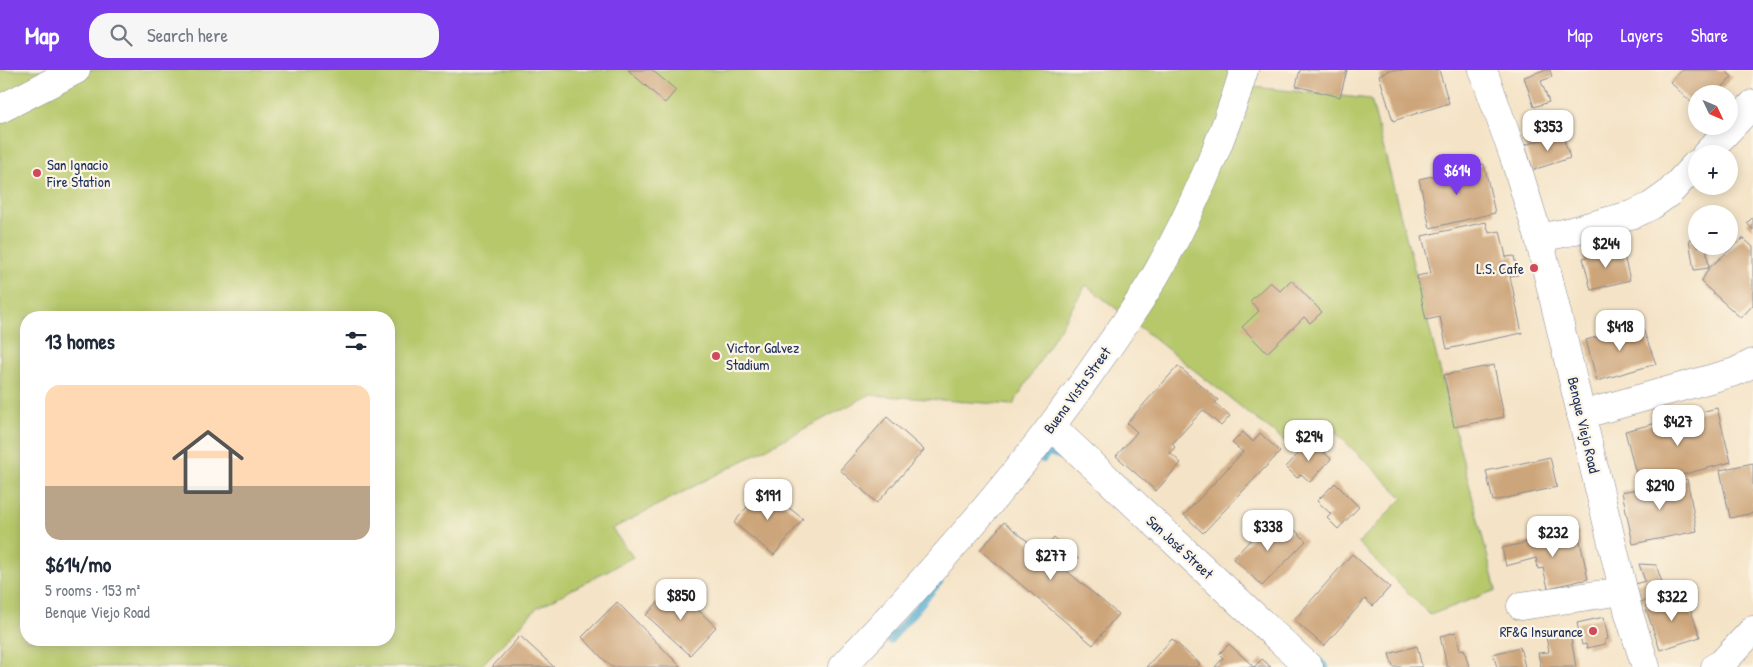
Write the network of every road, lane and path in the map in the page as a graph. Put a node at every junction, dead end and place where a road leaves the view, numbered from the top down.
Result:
1 (76, 70) edge
2 (1244, 70) edge
3 (1484, 70) edge
4 (1753, 104) edge
5 (0, 110) edge
6 (1714, 145) edge
7 (1688, 173) edge
8 (1539, 238) junction
9 (1753, 363) edge
10 (1581, 415) junction
11 (1052, 427) junction
12 (1624, 591) junction
13 (1521, 606) dead end
14 (1753, 630) edge
15 (842, 667) edge
16 (1309, 667) edge
17 (1646, 667) edge
18 (1715, 667) edge

1 - 5 main road
2 - 11 main road, Buena Vista Street
3 - 8 main road, Benque Viejo Road
4 - 6 main road
7 - 8 main road
8 - 10 main road, Benque Viejo Road
9 - 10 main road
10 - 12 main road, Benque Viejo Road
11 - 15 main road, Buena Vista Street
11 - 16 main road, San José Street
12 - 13 main road
12 - 17 main road, Benque Viejo Road
14 - 18 main road

